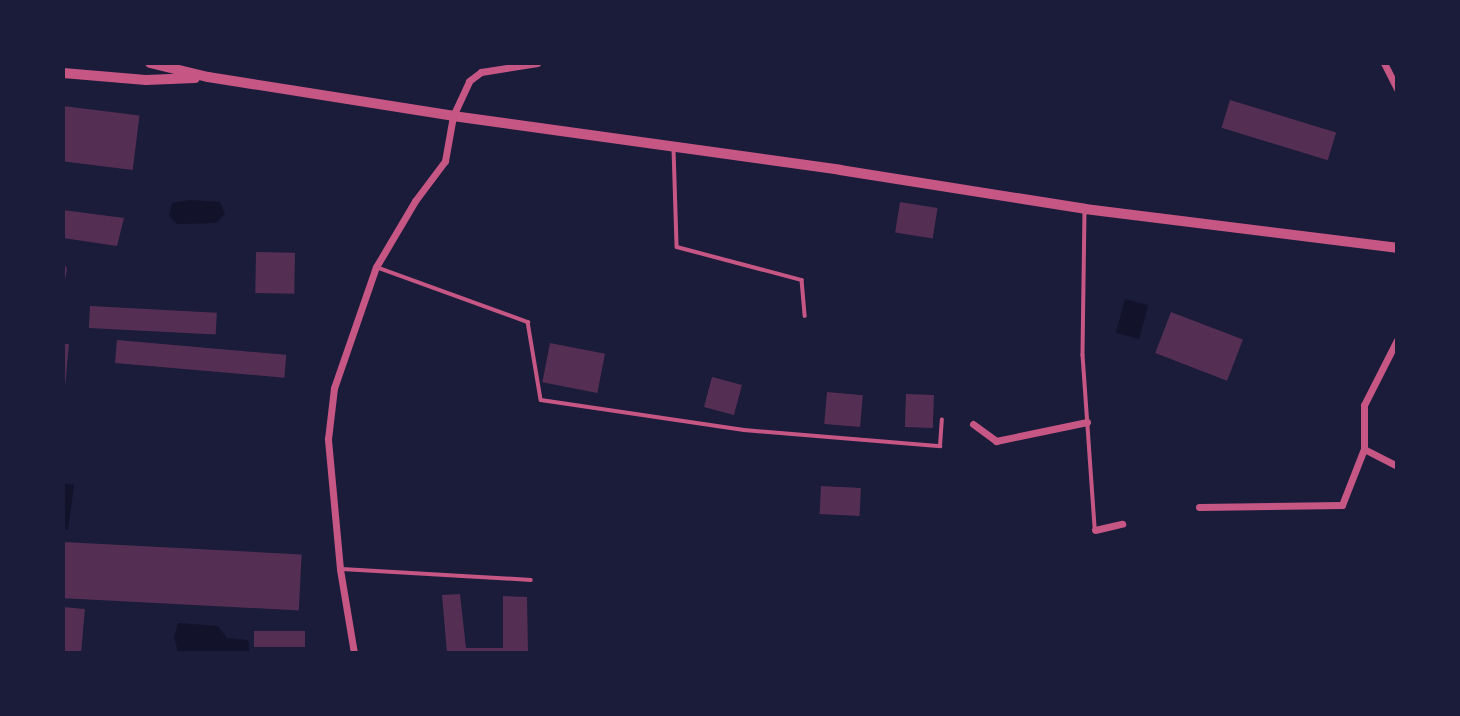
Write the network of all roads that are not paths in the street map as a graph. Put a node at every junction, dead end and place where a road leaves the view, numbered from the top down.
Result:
1 (150, 63) edge
2 (537, 63) edge
3 (1384, 63) edge
4 (63, 73) edge
5 (208, 77) junction
6 (1397, 89) edge
7 (453, 116) junction
8 (674, 147) junction
9 (1085, 209) junction
10 (1397, 248) edge
11 (376, 267) junction
12 (805, 316) dead end
13 (1397, 340) edge
14 (942, 420) dead end
15 (1087, 422) junction
16 (973, 424) dead end
17 (1364, 449) junction
18 (1397, 466) edge
19 (1199, 507) dead end
20 (1122, 524) dead end
21 (1095, 530) joint
22 (340, 569) junction
23 (531, 580) dead end
24 (354, 653) edge

1 - 5 street
2 - 7 street
3 - 6 street
4 - 5 street
5 - 7 street
7 - 8 street
7 - 11 street
8 - 9 street
8 - 12 lane
9 - 10 street
9 - 15 lane
11 - 14 lane
11 - 22 street
13 - 17 street
15 - 16 street
15 - 21 lane
17 - 18 street
17 - 19 street
20 - 21 street
22 - 23 lane
22 - 24 street

